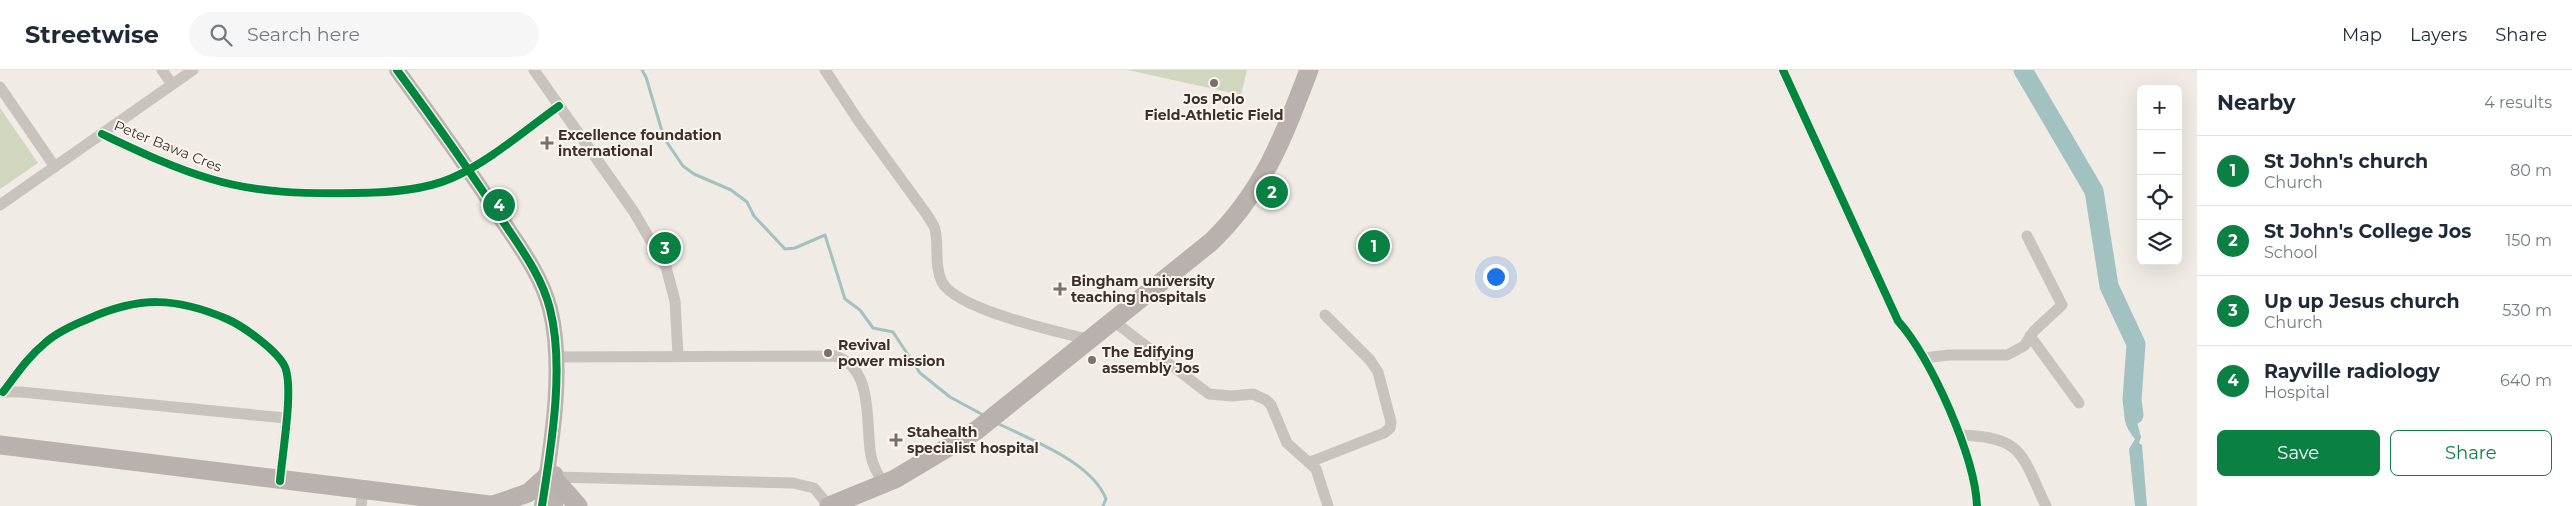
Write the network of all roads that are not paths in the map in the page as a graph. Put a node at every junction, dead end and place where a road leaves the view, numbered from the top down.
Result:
1 (162, 70) edge
2 (193, 70) edge
3 (397, 70) edge
4 (534, 70) edge
5 (825, 70) edge
6 (1309, 70) edge
7 (1783, 70) edge
8 (172, 84) junction
9 (0, 87) edge
10 (559, 106) junction
11 (102, 134) junction
12 (55, 167) junction
13 (469, 169) junction
14 (0, 205) edge
15 (2027, 236) dead end
16 (1325, 315) dead end
17 (1112, 320) junction
18 (2030, 336) junction
19 (1087, 339) junction
20 (678, 356) junction
21 (556, 357) junction
22 (1923, 358) junction
23 (1, 392) edge
24 (2079, 403) dead end
25 (286, 418) junction
26 (1960, 436) junction
27 (0, 446) edge
28 (1310, 462) junction
29 (553, 478) junction
30 (280, 481) junction
31 (884, 484) junction
32 (362, 498) edge
33 (493, 505) edge
34 (498, 506) edge
35 (542, 506) edge
36 (555, 506) edge
37 (578, 506) edge
38 (829, 506) edge
39 (1328, 506) edge
40 (1977, 506) edge
41 (2046, 506) edge

1 - 8 street
2 - 8 street
3 - 13 street
4 - 10 street
5 - 19 street
6 - 17 main road
7 - 22 street
8 - 11 street
9 - 12 street
10 - 13 street, Peter Bawa Cres
10 - 20 street
11 - 12 street
11 - 13 street, Peter Bawa Cres
12 - 14 street
13 - 21 street
15 - 18 street
16 - 28 street
17 - 19 main road
17 - 28 street
18 - 22 street
18 - 24 street
19 - 31 main road
20 - 21 street
20 - 31 street
21 - 29 street
22 - 26 street
23 - 25 street
23 - 25 street
25 - 30 street
26 - 40 street
26 - 41 street
27 - 30 main road
28 - 39 street
29 - 33 main road
29 - 35 street
29 - 36 street
29 - 37 main road
29 - 38 street
30 - 32 main road
31 - 38 main road
32 - 33 main road
33 - 34 main road

